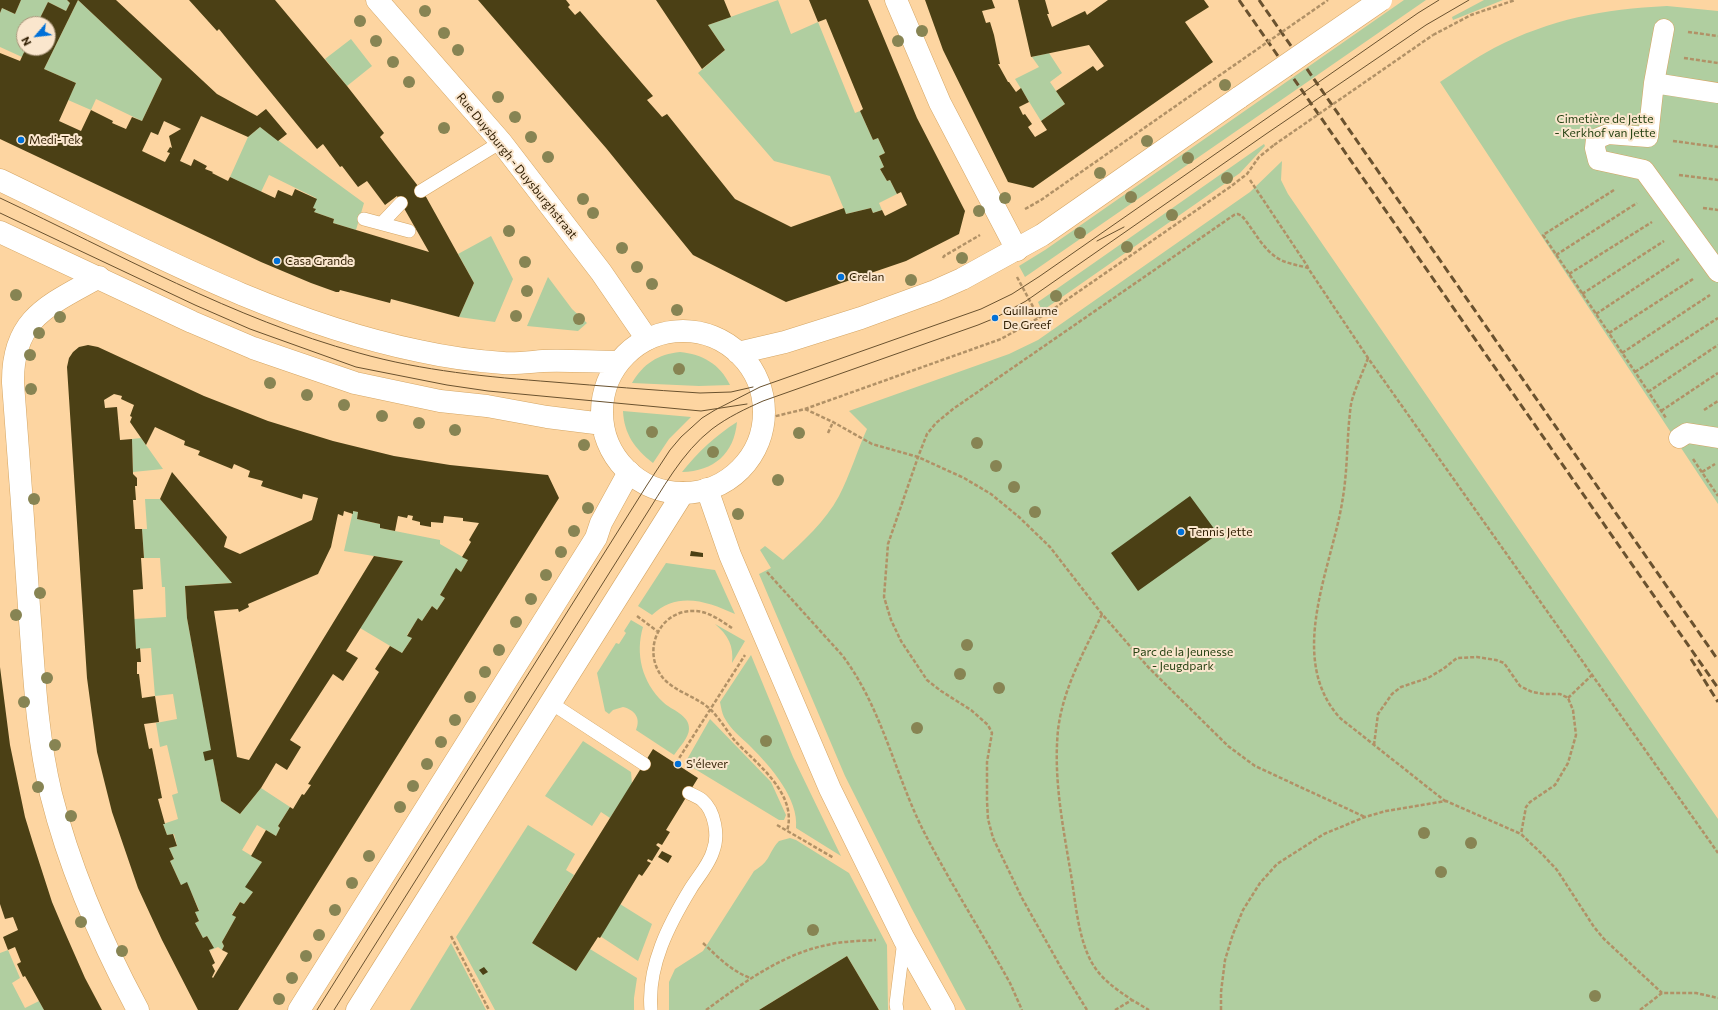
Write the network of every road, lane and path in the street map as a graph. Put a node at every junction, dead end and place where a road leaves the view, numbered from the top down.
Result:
1 (377, 0) edge
2 (896, 0) edge
3 (1328, 0) edge
4 (1381, 0) edge
5 (1515, 0) edge
6 (1664, 29) joint
7 (1718, 36) edge
8 (1660, 54) junction
9 (1718, 63) edge
10 (1654, 83) junction
11 (1718, 93) edge
12 (1648, 137) junction
13 (501, 142) junction
14 (1718, 147) edge
15 (1644, 170) junction
16 (0, 180) edge
17 (1250, 180) dead end
18 (1658, 190) junction
19 (421, 191) dead end
20 (401, 203) dead end
21 (1672, 209) junction
22 (364, 219) dead end
23 (382, 223) junction
24 (1002, 223) junction
25 (1685, 227) junction
26 (409, 231) dead end
27 (0, 232) edge
28 (1699, 246) junction
29 (1017, 250) junction
30 (1556, 255) junction
31 (1308, 268) junction
32 (1716, 269) edge
33 (1569, 274) junction
34 (99, 277) junction
35 (926, 294) junction
36 (1582, 294) junction
37 (1712, 294) dead end
38 (1596, 314) junction
39 (1718, 318) edge
40 (1609, 333) junction
41 (647, 339) junction
42 (1718, 346) edge
43 (738, 353) junction
44 (1622, 353) junction
45 (1368, 358) junction
46 (618, 362) junction
47 (1635, 372) junction
48 (1718, 373) edge
49 (1648, 392) junction
50 (806, 409) junction
51 (1661, 411) junction
52 (764, 419) junction
53 (833, 422) junction
54 (603, 424) junction
55 (828, 433) dead end
56 (1679, 438) junction
57 (1718, 438) edge
58 (918, 457) junction
59 (1718, 461) edge
60 (629, 472) junction
61 (1702, 472) junction
62 (707, 489) junction
63 (684, 493) junction
64 (1718, 496) edge
65 (730, 555) junction
66 (1102, 614) junction
67 (635, 616) dead end
68 (657, 631) junction
69 (758, 635) junction
70 (1593, 674) junction
71 (1568, 698) junction
72 (551, 703) junction
73 (710, 709) junction
74 (1374, 745) junction
75 (676, 763) dead end
76 (644, 764) dead end
77 (688, 793) dead end
78 (1446, 801) junction
79 (1365, 817) junction
80 (777, 825) dead end
81 (787, 830) junction
82 (1521, 834) junction
83 (1718, 853) edge
84 (835, 858) dead end
85 (451, 936) dead end
86 (904, 939) junction
87 (702, 943) dead end
88 (750, 978) junction
89 (1662, 993) junction
90 (1718, 998) edge
91 (1132, 1000) junction
92 (138, 1010) edge
93 (298, 1010) edge
94 (357, 1010) edge
95 (489, 1010) edge
96 (651, 1010) edge
97 (706, 1010) edge
98 (897, 1010) edge
99 (944, 1010) edge
100 (1022, 1010) edge
101 (1087, 1010) edge
102 (1115, 1010) edge
103 (1149, 1010) edge
104 (1221, 1010) edge
105 (1640, 1010) edge

1 - 13 street, Rue Duysburgh - Duysburghstraat
2 - 24 street
3 - 24 path, bridge
4 - 29 street, bridge
5 - 50 path, bridge
6 - 7 path
6 - 8 street
8 - 9 path
8 - 10 street
10 - 11 street
10 - 12 street
12 - 14 path
12 - 15 street
13 - 19 lane
13 - 41 street, Rue Duysburgh - Duysburghstraat
15 - 18 street
15 - 30 path
16 - 46 street
17 - 31 path
18 - 21 street
18 - 30 path
20 - 23 lane
21 - 25 street
21 - 33 path
22 - 23 lane
23 - 26 lane
24 - 29 street
24 - 35 path
25 - 28 street
25 - 36 path
27 - 34 street
28 - 32 street
28 - 38 path
29 - 35 street
30 - 33 path
31 - 45 path
31 - 58 path
32 - 40 path
33 - 36 path
34 - 54 street
34 - 92 street
35 - 43 street
36 - 38 path
37 - 44 path
38 - 40 path
39 - 47 path
40 - 44 path
41 - 43 street
41 - 46 street
42 - 49 path
43 - 52 street
44 - 47 path
45 - 70 path
45 - 74 path
46 - 54 street
47 - 49 path
48 - 51 path
49 - 51 path
50 - 52 path
50 - 53 path
51 - 56 path
52 - 62 street
53 - 55 path
53 - 58 path
54 - 60 street
56 - 57 street
56 - 61 path
58 - 66 path
58 - 101 path
59 - 61 path
60 - 63 street
60 - 93 street
61 - 64 path
62 - 63 street
62 - 65 street
63 - 72 street
65 - 69 street
65 - 100 path
66 - 79 path
66 - 91 path
67 - 68 path
68 - 69 path
68 - 73 path
69 - 73 path
69 - 86 street
70 - 71 path
70 - 83 path
71 - 74 path
71 - 82 path
72 - 76 lane
72 - 94 street
73 - 75 path
73 - 81 path
74 - 78 path
77 - 96 lane
78 - 79 path
78 - 82 path
79 - 104 path
80 - 81 path
81 - 84 path
82 - 89 path
85 - 95 path
86 - 88 path
86 - 98 lane
86 - 99 street
87 - 88 path
88 - 97 path
89 - 90 path
89 - 105 path
91 - 102 path
91 - 103 path

